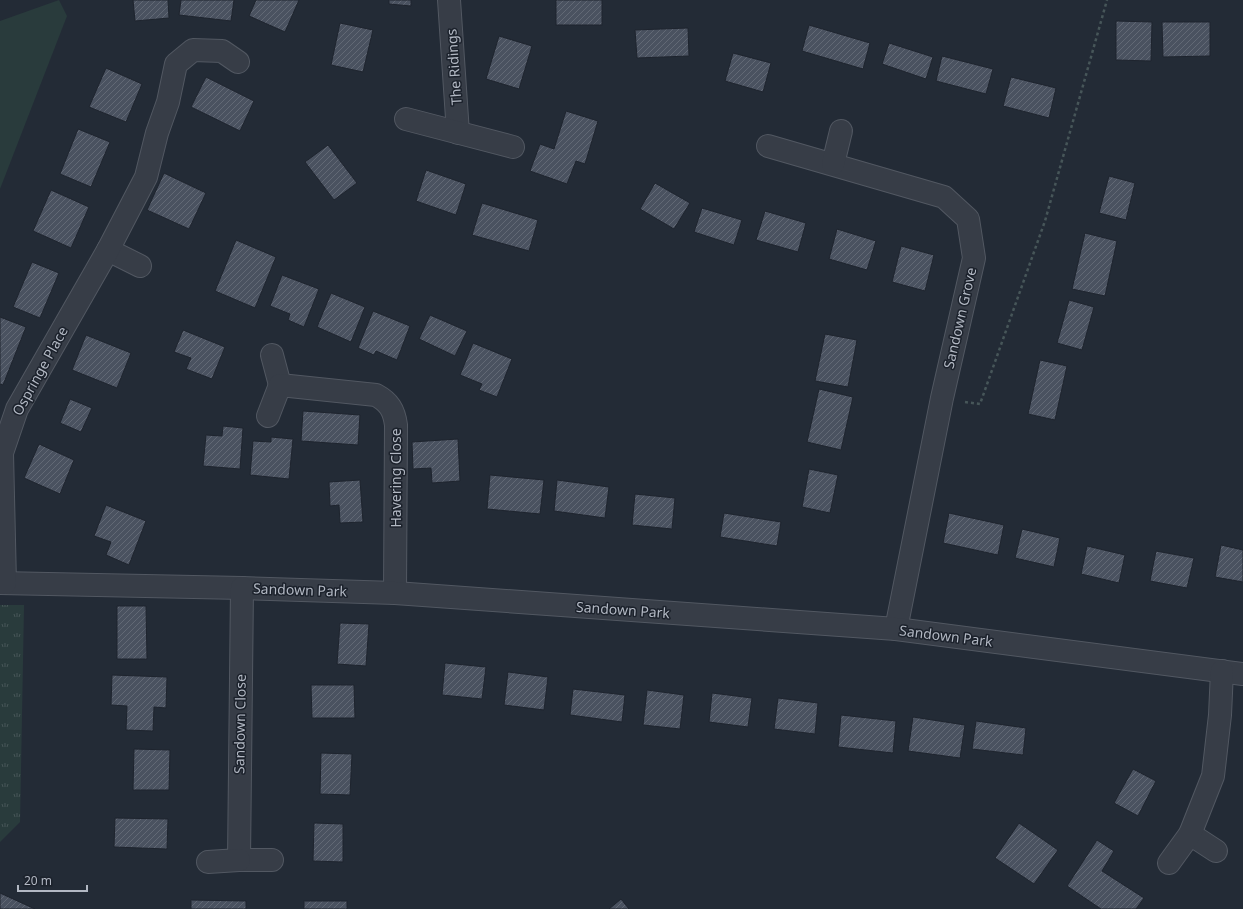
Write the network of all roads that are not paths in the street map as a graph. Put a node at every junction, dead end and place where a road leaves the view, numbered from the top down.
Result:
1 (449, 0) edge
2 (238, 62) dead end
3 (406, 119) dead end
4 (841, 131) dead end
5 (458, 133) junction
6 (768, 146) dead end
7 (513, 148) dead end
8 (833, 164) junction
9 (108, 250) junction
10 (140, 266) dead end
11 (272, 355) dead end
12 (280, 385) junction
13 (268, 416) dead end
14 (2, 583) edge
15 (242, 588) junction
16 (395, 593) junction
17 (896, 629) junction
18 (1222, 671) junction
19 (1243, 674) edge
20 (1190, 834) junction
21 (1216, 851) dead end
22 (239, 860) junction
23 (272, 860) dead end
24 (208, 862) dead end
25 (1169, 863) dead end

1 - 5 street, The Ridings
2 - 9 street, Ospringe Place
3 - 5 street
4 - 8 street
5 - 7 street
6 - 8 street, Sandown Grove
8 - 17 street, Sandown Grove
9 - 10 street
9 - 14 street, Ospringe Place
11 - 12 street
12 - 13 street
12 - 16 street, Havering Close
14 - 15 street, Sandown Park
15 - 16 street, Sandown Park
15 - 22 street, Sandown Close
16 - 17 street, Sandown Park
17 - 18 street, Sandown Park
18 - 19 street, Sandown Park
18 - 20 street
20 - 21 street
20 - 25 street
22 - 23 street
22 - 24 street

